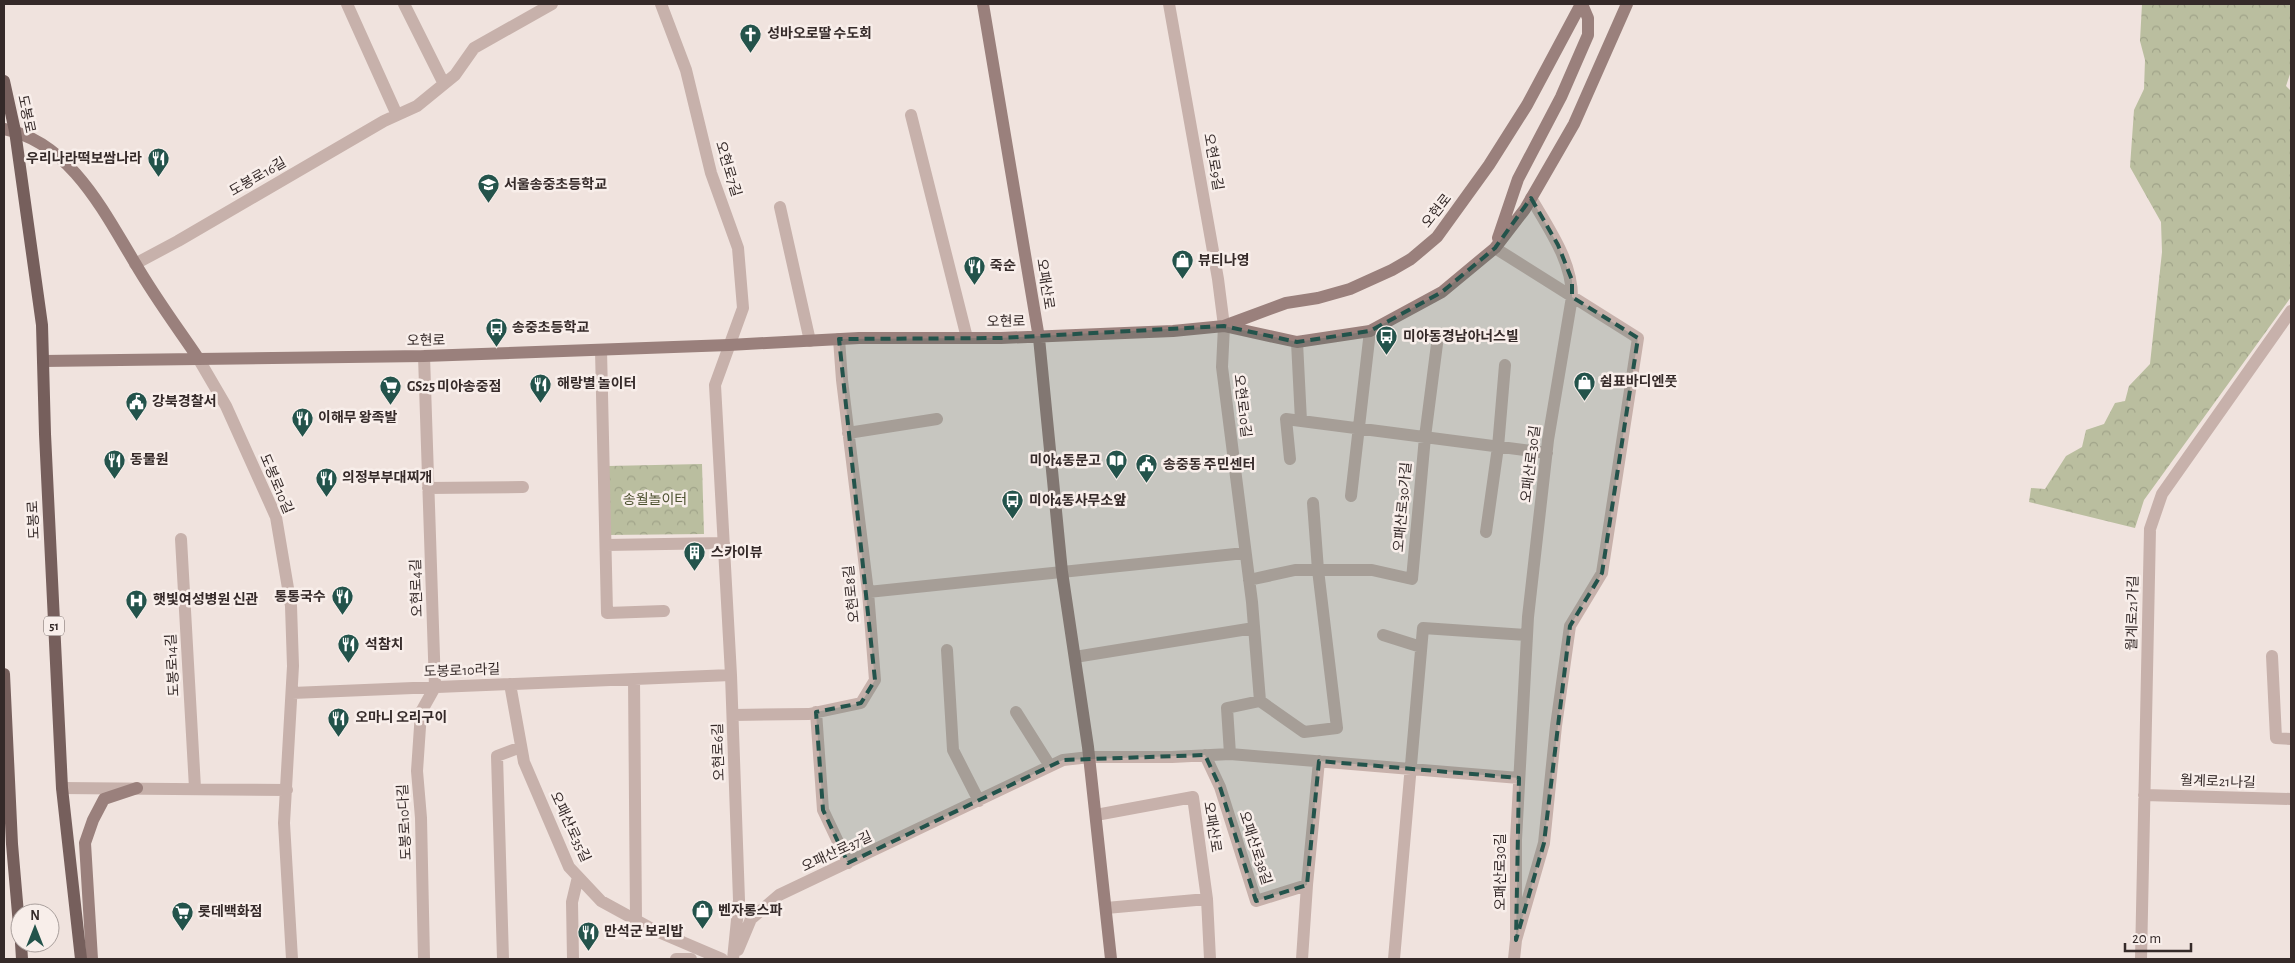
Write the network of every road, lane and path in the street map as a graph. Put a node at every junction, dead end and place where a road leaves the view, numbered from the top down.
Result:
1 (347, 4) edge
2 (404, 4) edge
3 (552, 4) edge
4 (661, 4) edge
5 (983, 4) edge
6 (1169, 4) edge
7 (1581, 4) edge
8 (1627, 4) edge
9 (4, 81) edge
10 (444, 84) junction
11 (396, 115) junction
12 (911, 115) dead end
13 (9, 130) edge
14 (1531, 198) junction
15 (780, 207) dead end
16 (1494, 248) junction
17 (135, 264) junction
18 (1572, 297) junction
19 (2291, 311) edge
20 (1224, 326) junction
21 (1370, 332) junction
22 (1039, 337) junction
23 (967, 338) junction
24 (839, 339) junction
25 (810, 341) junction
26 (1297, 342) junction
27 (1437, 344) dead end
28 (728, 345) junction
29 (601, 350) junction
30 (424, 356) junction
31 (198, 358) junction
32 (43, 361) junction
33 (1505, 365) dead end
34 (937, 419) dead end
35 (1301, 420) junction
36 (1359, 429) junction
37 (848, 432) junction
38 (1425, 437) junction
39 (1498, 447) junction
40 (1547, 453) junction
41 (1290, 459) dead end
42 (523, 486) dead end
43 (428, 488) junction
44 (1351, 496) dead end
45 (1312, 503) dead end
46 (1486, 532) dead end
47 (181, 540) dead end
48 (724, 543) junction
49 (606, 545) junction
50 (1246, 553) junction
51 (1318, 570) junction
52 (1062, 572) junction
53 (1249, 580) junction
54 (868, 592) junction
55 (664, 611) dead end
56 (1254, 628) junction
57 (1383, 635) dead end
58 (1527, 635) junction
59 (1421, 647) junction
60 (947, 650) dead end
61 (2272, 656) dead end
62 (1075, 657) junction
63 (4, 674) edge
64 (731, 675) junction
65 (634, 679) junction
66 (510, 684) junction
67 (435, 687) junction
68 (292, 694) junction
69 (1260, 701) junction
70 (816, 712) junction
71 (1016, 712) dead end
72 (733, 715) junction
73 (2291, 739) edge
74 (521, 747) junction
75 (1230, 754) junction
76 (1205, 756) junction
77 (1090, 757) junction
78 (1319, 761) junction
79 (1050, 766) junction
80 (1411, 769) junction
81 (1519, 778) junction
82 (62, 788) junction
83 (137, 788) junction
84 (195, 788) junction
85 (287, 790) junction
86 (2144, 795) junction
87 (2291, 799) edge
88 (979, 801) junction
89 (1096, 815) junction
90 (848, 863) junction
91 (578, 877) junction
92 (1307, 885) junction
93 (1207, 899) junction
94 (17, 903) edge
95 (1106, 908) junction
96 (636, 921) junction
97 (1516, 940) junction
98 (81, 959) edge
99 (92, 959) edge
100 (292, 959) edge
101 (424, 959) edge
102 (503, 959) edge
103 (573, 959) edge
104 (676, 959) edge
105 (690, 959) edge
106 (722, 959) edge
107 (734, 959) edge
108 (1111, 959) edge
109 (1210, 959) edge
110 (1302, 959) edge
111 (1394, 959) edge
112 (1514, 959) edge
113 (2141, 959) edge

1 - 11 street
2 - 10 street
3 - 10 street, 도봉로16길
4 - 28 street, 오현로7길
5 - 22 street, 오패산로
6 - 20 street, 오현로9길
7 - 16 street
7 - 20 street, 오현로
8 - 14 street, 오현로
9 - 13 main road, 도봉로 / 51
10 - 11 street, 도봉로16길
11 - 17 street, 도봉로16길
12 - 23 street, 오현로
13 - 17 street, 도봉로10길
13 - 32 main road, 도봉로 / 51
14 - 16 street, 오현로
14 - 18 street, 오패산로30길
15 - 25 street
16 - 18 street
16 - 21 street, 오현로
17 - 31 street, 도봉로10길
18 - 40 street, 오패산로30길
18 - 97 street
19 - 86 street, 월계로21가길
20 - 22 street, 오현로
20 - 26 street, 오현로
20 - 50 street, 오현로10길
21 - 26 street, 오현로
21 - 36 street
22 - 23 street, 오현로
22 - 52 street, 오패산로
23 - 24 street, 오현로
24 - 25 street, 오현로
24 - 37 street, 오현로8길
25 - 28 street, 오현로
26 - 35 street
27 - 38 street, 오패산로30가길
28 - 29 street, 오현로
28 - 48 street, 오현로6길
29 - 30 street, 오현로
29 - 49 street
30 - 31 street, 오현로
30 - 43 street, 오현로4길
31 - 32 street, 오현로
31 - 68 street, 도봉로10길
32 - 82 main road, 도봉로 / 51
33 - 39 street
34 - 37 street
35 - 36 street
35 - 41 street
36 - 38 street
36 - 44 street
37 - 54 street, 오현로8길
38 - 39 street
38 - 51 street, 오패산로30가길
39 - 40 street
39 - 46 street
40 - 58 street, 오패산로30길
42 - 43 street
43 - 67 street, 오현로4길
45 - 51 street
47 - 84 street, 도봉로14길
48 - 49 street
48 - 64 street, 오현로6길
49 - 55 street
50 - 52 street
50 - 53 street, 오현로10길
51 - 53 street
51 - 69 street
52 - 54 street
52 - 62 street, 오패산로
53 - 56 street, 오현로10길
54 - 70 street, 오현로8길
56 - 62 street
56 - 69 street, 오현로10길
57 - 59 street
58 - 59 street
58 - 81 street, 오패산로30길
59 - 80 street
60 - 88 street
61 - 73 street
62 - 77 street, 오패산로
63 - 94 main road
64 - 65 street, 도봉로10라길
64 - 72 street, 오현로6길
65 - 66 street, 도봉로10라길
65 - 96 street
66 - 67 street, 도봉로10라길
66 - 74 street, 오패산로35길
67 - 68 street, 도봉로10라길
67 - 101 street, 도봉로10다길
68 - 85 street, 도봉로10길
69 - 75 street
70 - 72 street, 오현로8길
70 - 90 street
71 - 79 street
72 - 107 street, 오현로6길
74 - 91 street, 오패산로35길
74 - 102 street
75 - 76 street
75 - 78 street
76 - 77 street
76 - 92 street, 오패산로38길
77 - 79 street, 오패산로37길
77 - 89 street, 오패산로
78 - 80 street
78 - 92 street
79 - 88 street, 오패산로37길
80 - 81 street
80 - 111 street
81 - 97 street, 오패산로30길
82 - 83 street
82 - 98 main road, 도봉로 / 51
83 - 84 street
83 - 99 street
84 - 85 street
85 - 100 street, 도봉로10길
86 - 87 street, 월계로21나길
86 - 113 street, 월계로21가길
88 - 90 street, 오패산로37길
89 - 93 street, 오패산로
89 - 95 street, 오패산로
90 - 107 street, 오패산로37길
91 - 96 street, 오패산로35길
91 - 103 street
92 - 110 street
93 - 95 street
93 - 109 street, 오패산로
95 - 108 street, 오패산로
96 - 106 street, 오패산로35길
97 - 112 street, 오패산로30길
104 - 105 street

